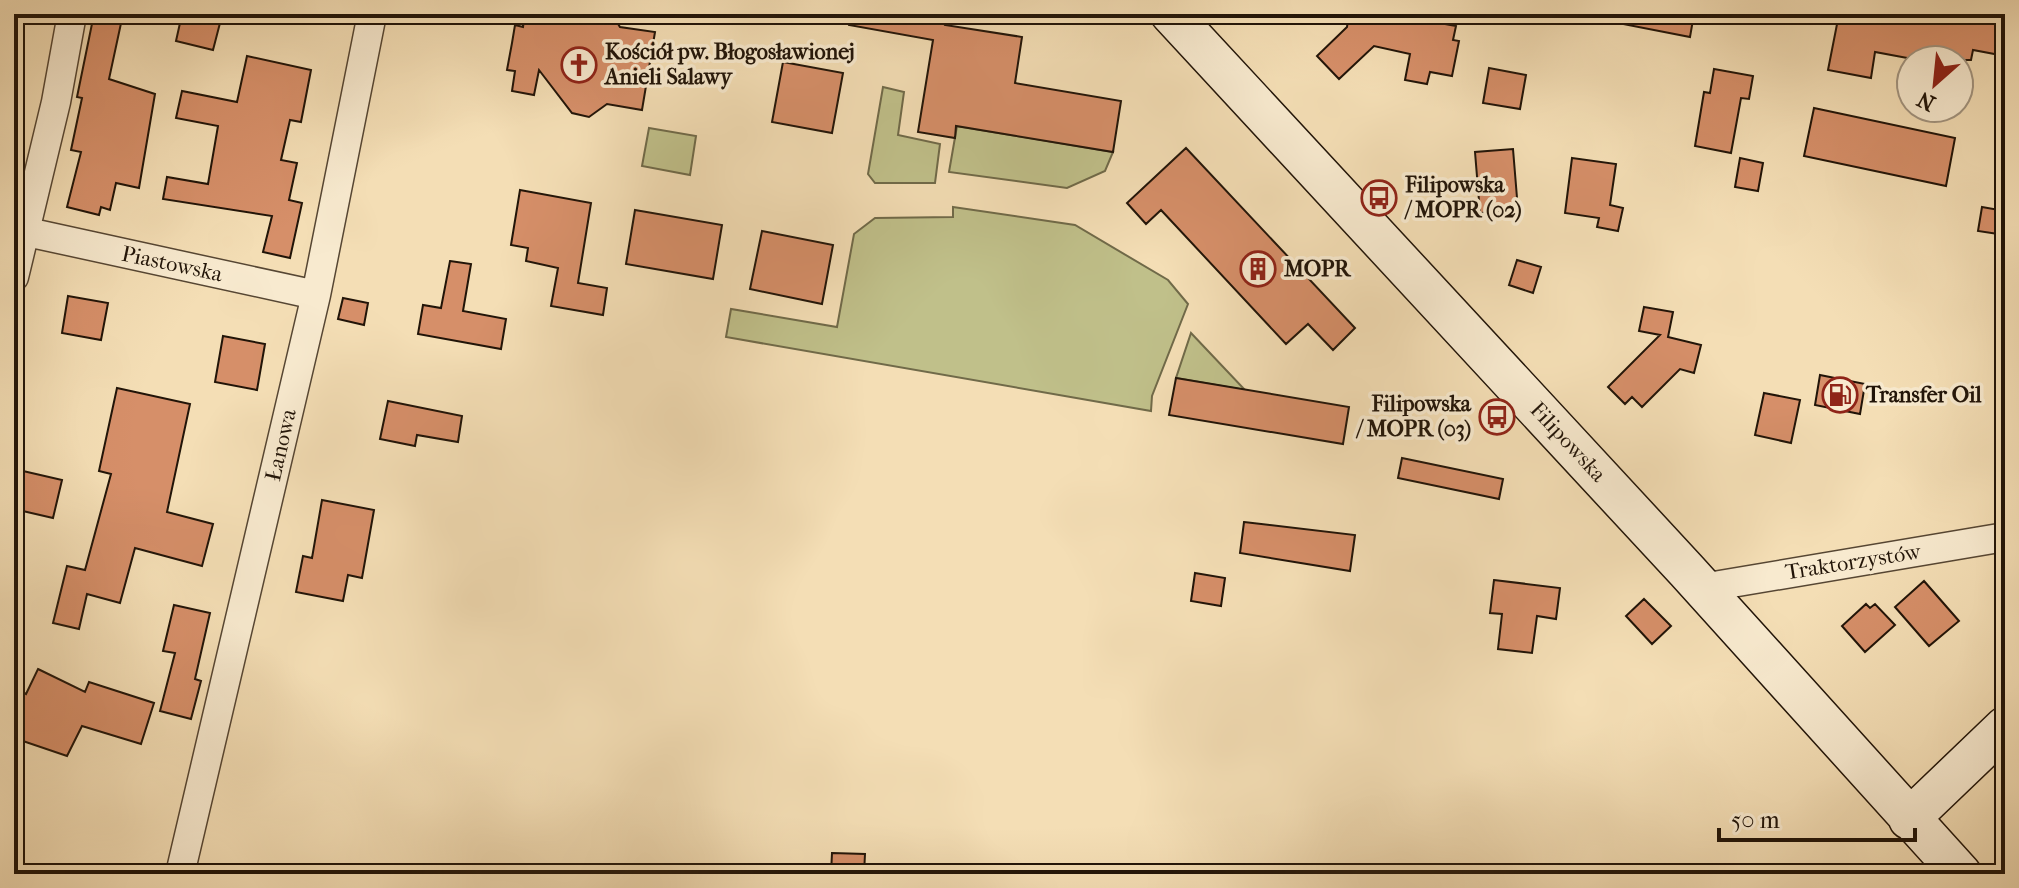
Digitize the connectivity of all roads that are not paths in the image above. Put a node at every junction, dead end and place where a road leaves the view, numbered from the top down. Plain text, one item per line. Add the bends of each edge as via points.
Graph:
1 (72, 14) edge
2 (372, 14) edge
3 (1171, 14) edge
4 (27, 232) junction
5 (14, 277) edge
6 (316, 295) junction
7 (2005, 537) edge
8 (1702, 588) junction
9 (2005, 727) edge
10 (1909, 819) junction
11 (180, 874) edge
12 (1961, 874) edge

1 - 4 street
2 - 6 street, Łanowa
3 - 8 street, Filipowska
4 - 5 street
4 - 6 street, Piastowska
6 - 11 street, Łanowa
7 - 8 street, Traktorzystów
8 - 10 street, Filipowska
9 - 10 street
10 - 12 street, Filipowska

